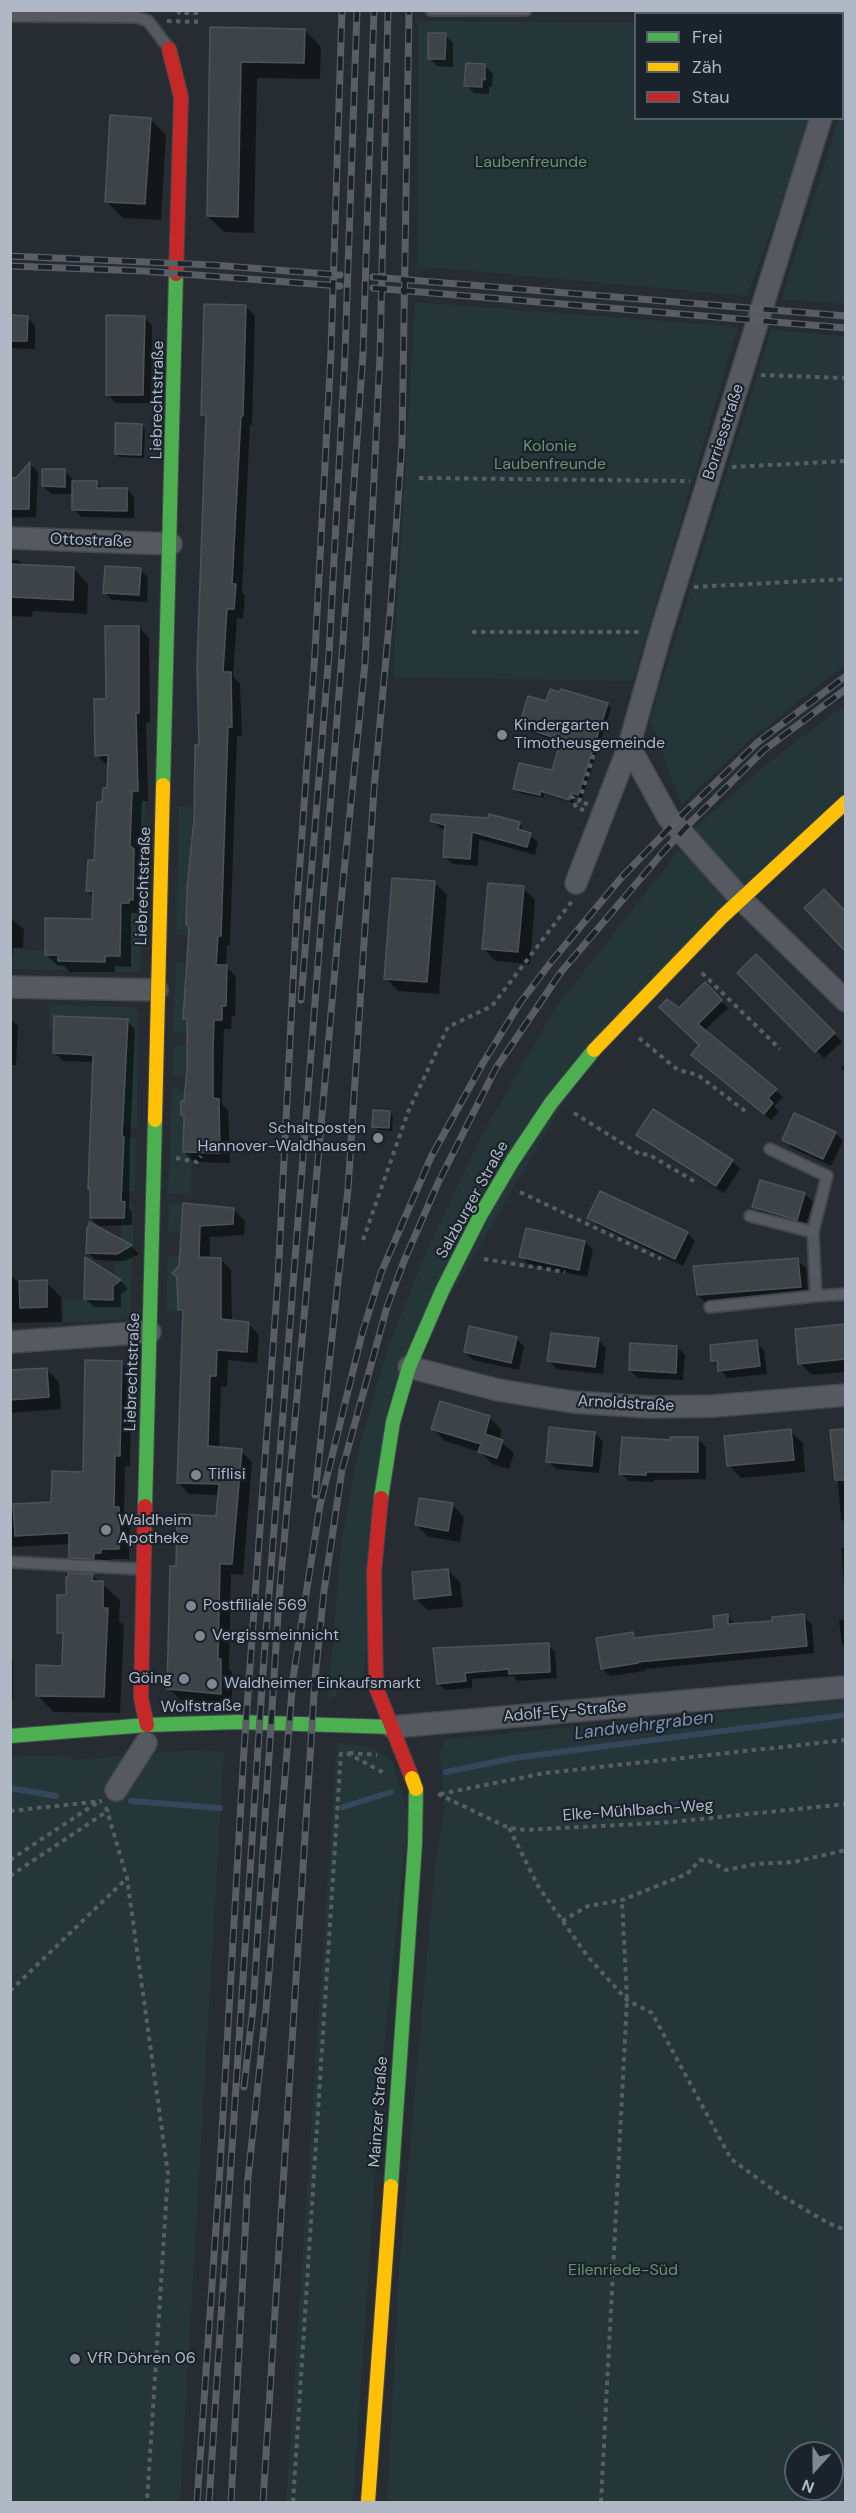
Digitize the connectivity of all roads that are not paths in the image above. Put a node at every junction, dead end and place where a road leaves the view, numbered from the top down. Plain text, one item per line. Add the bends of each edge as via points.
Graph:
1 (431, 10) edge
2 (526, 10) edge
3 (10, 16) edge
4 (169, 49) joint
5 (820, 120) edge
6 (10, 538) edge
7 (171, 544) junction
8 (629, 746) junction
9 (846, 802) edge
10 (576, 884) road end
11 (741, 899) junction
12 (10, 987) edge
13 (157, 990) junction
14 (846, 1002) edge
15 (770, 1149) dead end
16 (750, 1216) dead end
17 (813, 1232) junction
18 (846, 1294) edge
19 (816, 1296) junction
20 (710, 1307) dead end
21 (150, 1332) junction
22 (10, 1342) edge
23 (409, 1367) junction
24 (846, 1395) edge
25 (10, 1562) edge
26 (143, 1569) junction
27 (846, 1687) edge
28 (392, 1727) junction
29 (147, 1734) junction
30 (10, 1736) edge
31 (109, 1795) road end
32 (368, 2502) edge

1 - 2 lane
3 - 4 lane via 136,17 148,21
4 - 7 street, Liebrechtstraße via 181,97
5 - 8 street, Borriesstraße
6 - 7 street, Ottostraße
7 - 13 street, Liebrechtstraße
8 - 10 street, Borriesstraße
8 - 11 street via 668,817
9 - 11 street, Salzburger Straße
11 - 14 street
11 - 23 street, Salzburger Straße via 594,1050 552,1103 480,1215
12 - 13 street
13 - 21 street, Liebrechtstraße
15 - 17 lane via 827,1176
16 - 17 lane
17 - 19 lane
18 - 19 lane
19 - 20 lane
21 - 22 street
21 - 26 street, Liebrechtstraße
23 - 24 street, Arnoldstraße via 498,1390 573,1402 649,1407
23 - 28 street, Salzburger Straße via 385,1468 375,1572 376,1687
25 - 26 lane
26 - 29 street, Liebrechtstraße via 141,1698
27 - 28 street, Adolf-Ey-Straße
28 - 29 street, Wolfstraße via 238,1722
28 - 32 street, Mainzer Straße via 414,1784 415,1844
29 - 30 street, Wolfstraße
29 - 31 street

